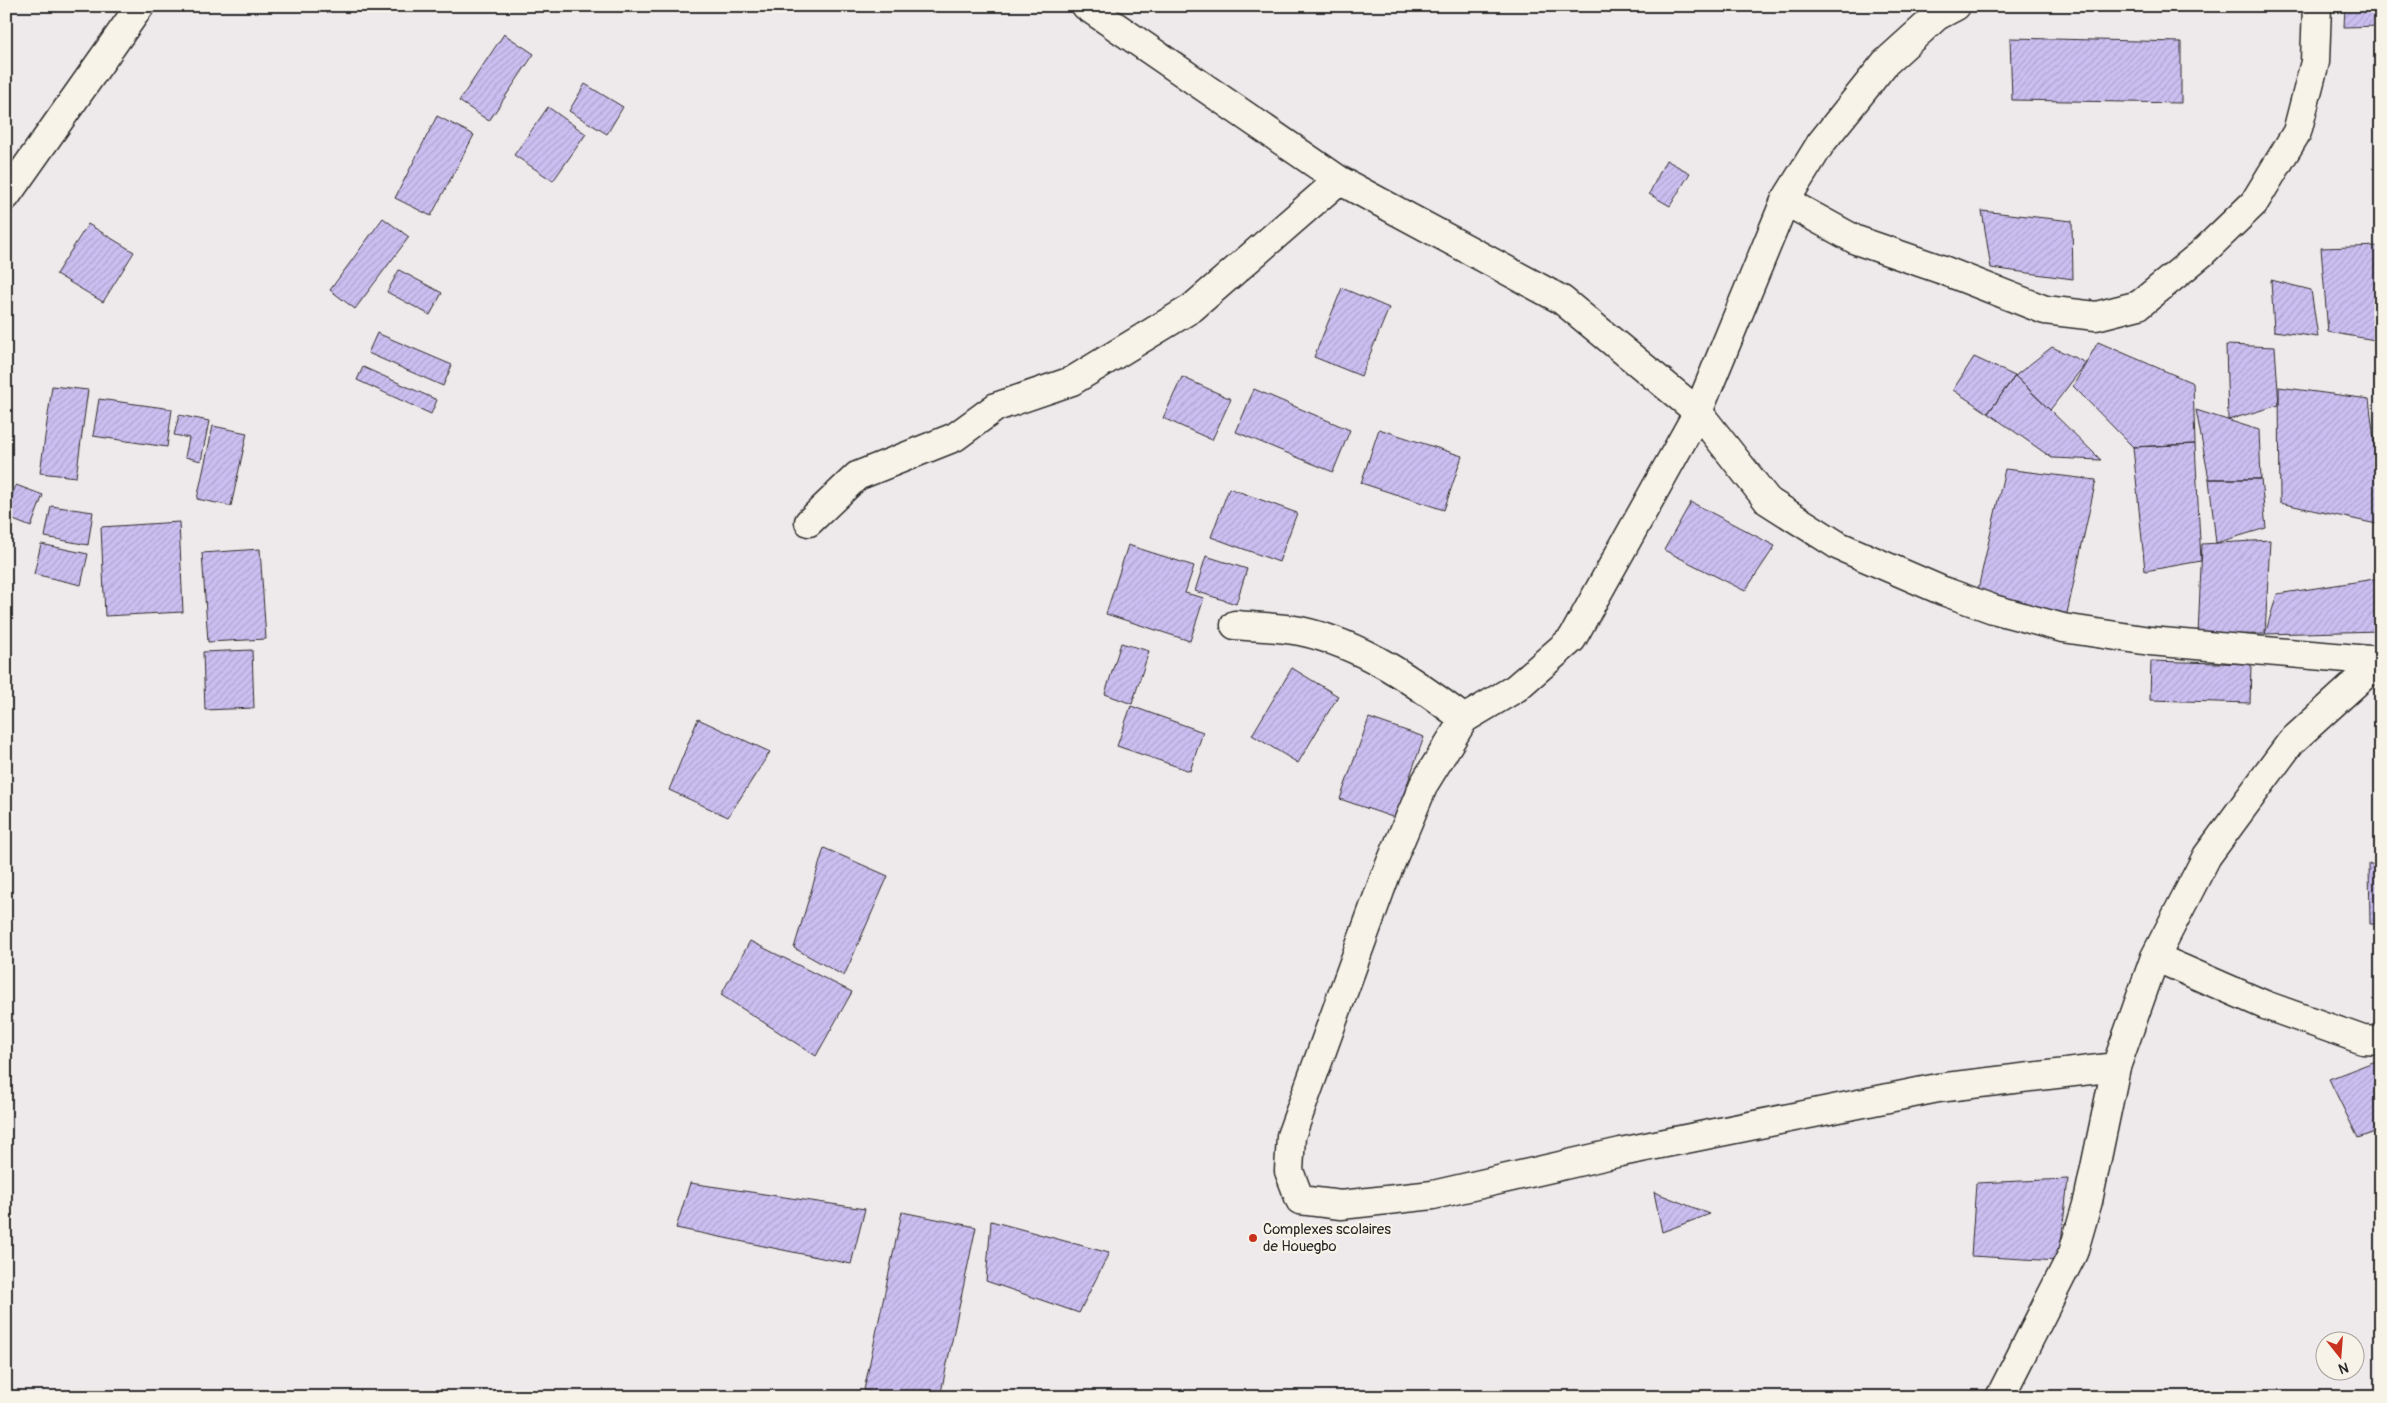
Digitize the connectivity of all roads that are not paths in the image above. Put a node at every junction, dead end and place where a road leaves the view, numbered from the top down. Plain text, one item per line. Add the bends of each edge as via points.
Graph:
1 (140, 6) edge
2 (1086, 6) edge
3 (1956, 6) edge
4 (2317, 6) edge
5 (1339, 180) junction
6 (6, 196) edge
7 (1785, 201) junction
8 (1698, 412) junction
9 (809, 522) dead end
10 (1235, 625) dead end
11 (2381, 661) edge
12 (1464, 720) junction
13 (2155, 956) junction
14 (2381, 1041) edge
15 (2116, 1067) junction
16 (2000, 1397) edge

1 - 6 street
2 - 5 street
3 - 7 street via 1937,16 1885,63 1821,143
4 - 7 street via 2315,62 2297,132 2254,203 2201,254 2139,305 2096,316 2044,310 1856,240
5 - 8 street via 1562,300
5 - 9 street via 1192,308 1072,381 996,407 955,437 857,476
7 - 8 street
8 - 11 street via 1768,501 1839,546 1942,591 1992,609 2063,628 2150,641
8 - 12 street via 1572,639 1516,688
10 - 12 street via 1300,631 1352,647 1419,685
11 - 13 street via 2291,742 2207,856
12 - 15 street via 1424,784 1386,874 1292,1136 1289,1171 1300,1200 1341,1205 1433,1195 1620,1152 1938,1088
13 - 14 street via 2265,1006 2363,1040
13 - 15 street
15 - 16 street via 2074,1253

